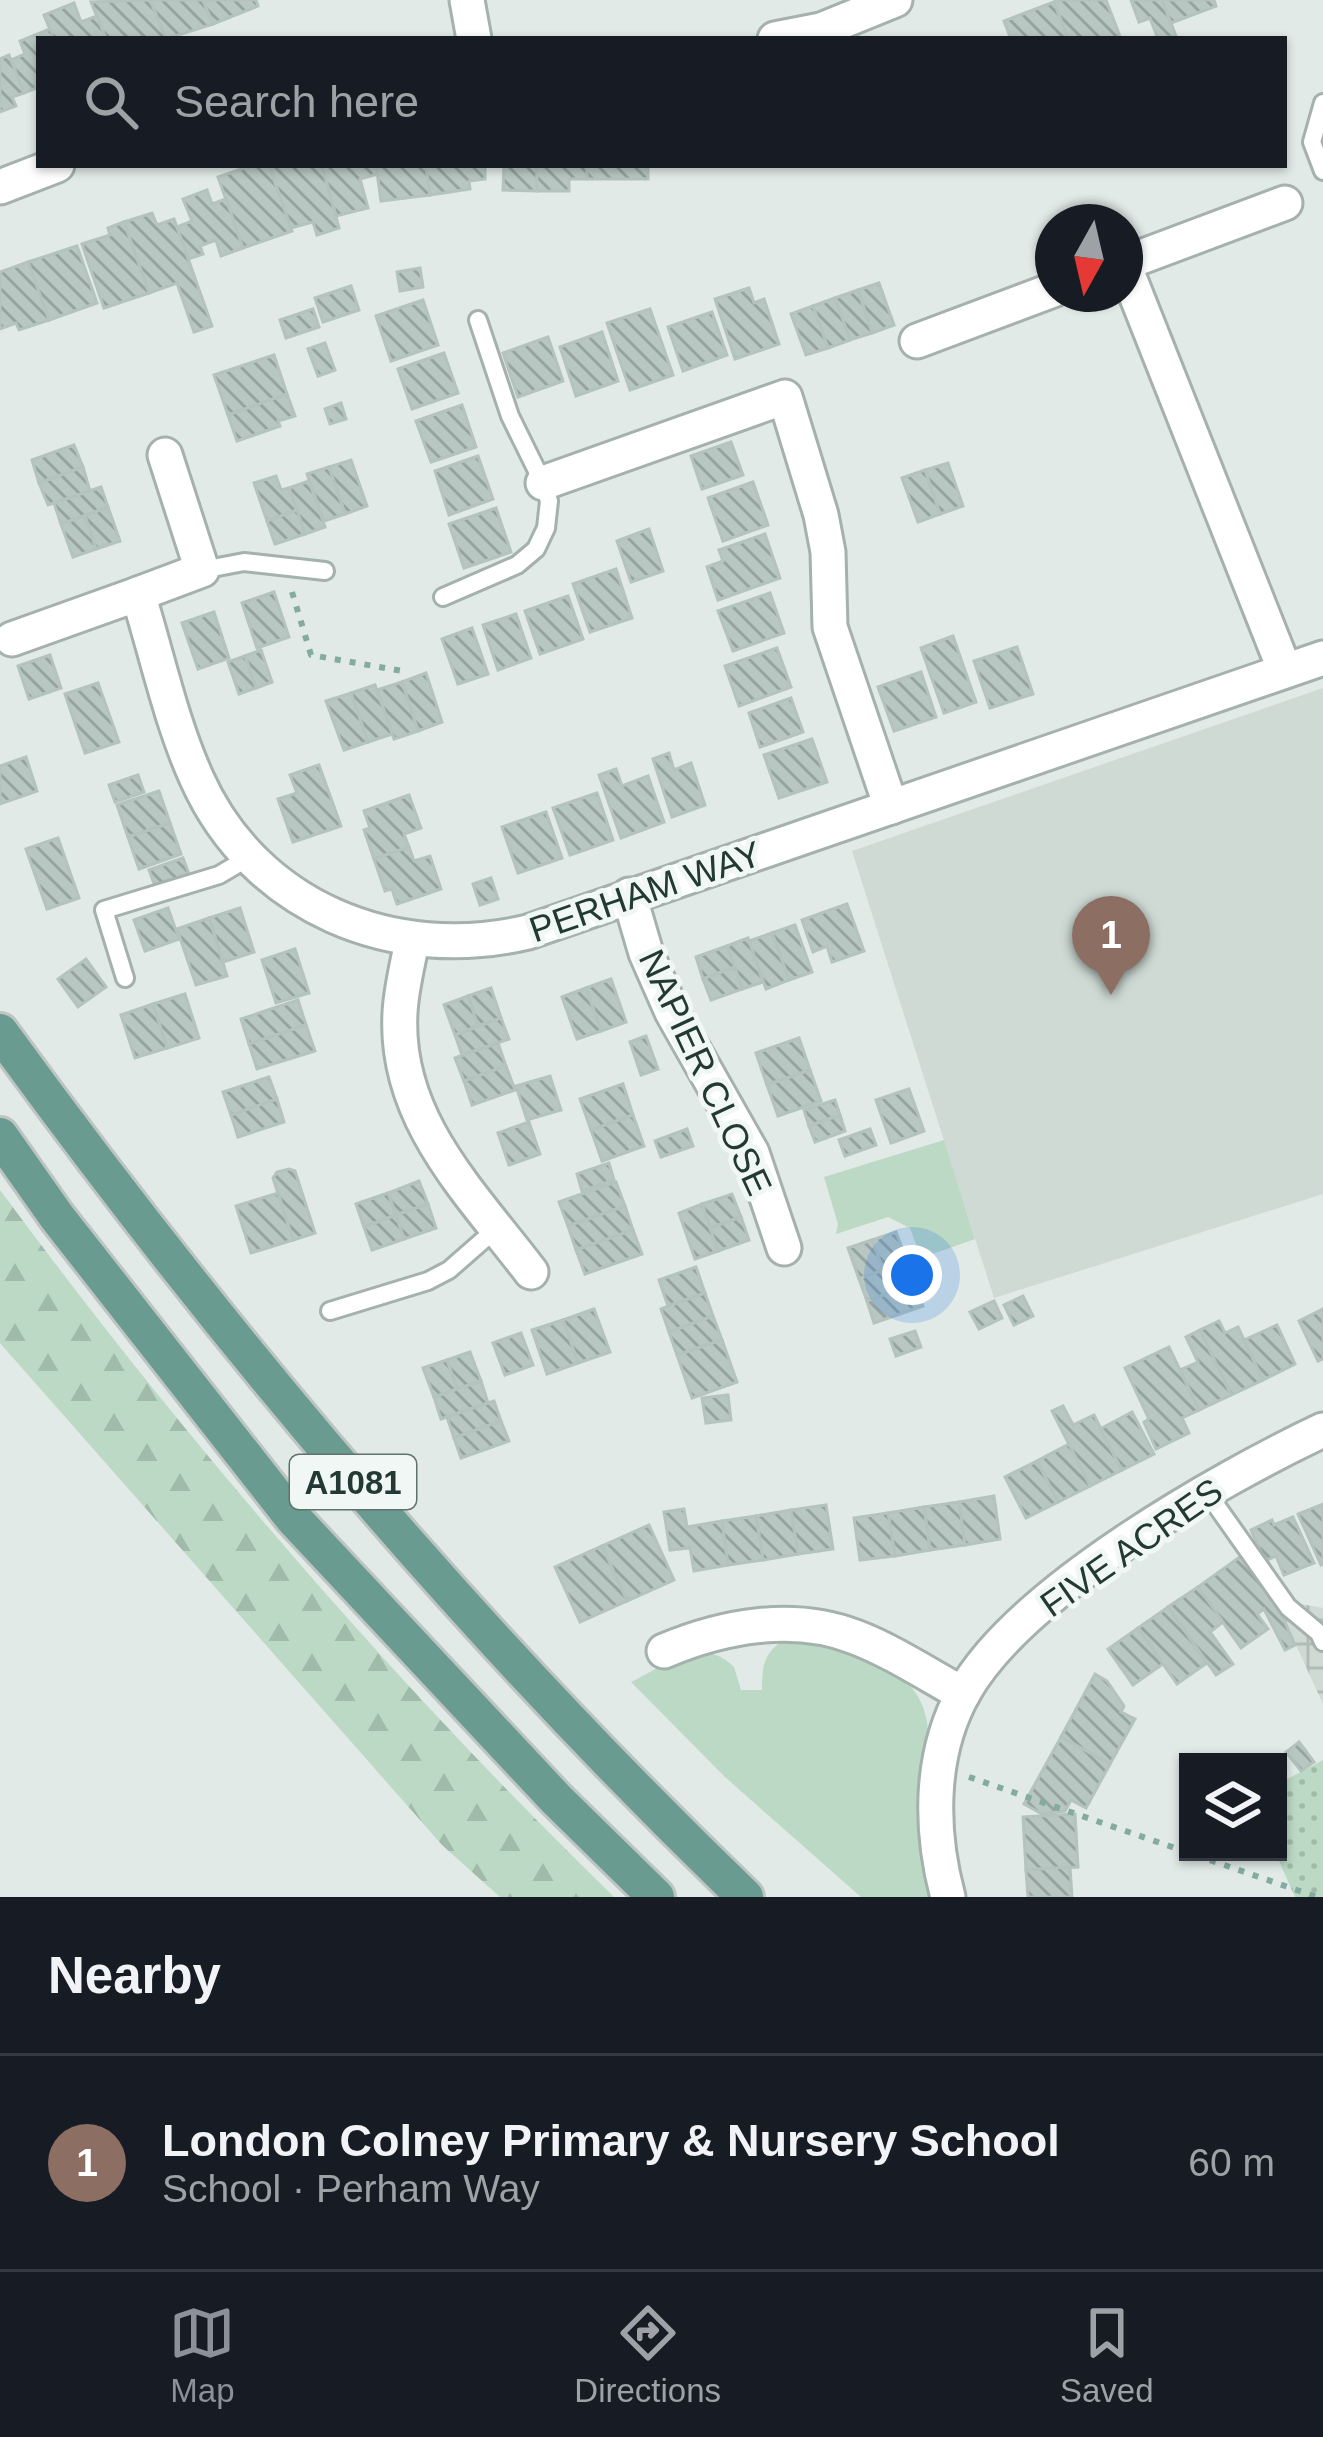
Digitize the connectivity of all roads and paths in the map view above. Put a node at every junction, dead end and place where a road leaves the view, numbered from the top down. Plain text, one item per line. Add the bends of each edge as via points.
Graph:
1 (467, 0) edge
2 (895, 0) edge
3 (473, 36) edge
4 (790, 36) edge
5 (1323, 103) edge
6 (49, 168) edge
7 (1323, 171) edge
8 (0, 187) edge
9 (1285, 202) dead end
10 (1143, 258) edge
11 (1035, 297) edge
12 (1143, 310) edge
13 (478, 320) dead end
14 (917, 341) dead end
15 (165, 455) dead end
16 (543, 483) junction
17 (284, 566) junction
18 (202, 570) junction
19 (325, 571) dead end
20 (138, 594) junction
21 (443, 597) dead end
22 (6, 641) edge
23 (1323, 658) edge
24 (408, 671) dead end
25 (1286, 671) junction
26 (891, 807) junction
27 (248, 858) junction
28 (629, 895) junction
29 (412, 940) junction
30 (125, 978) dead end
31 (0, 1032) edge
32 (0, 1136) edge
33 (498, 1227) junction
34 (784, 1248) dead end
35 (531, 1272) dead end
36 (330, 1311) dead end
37 (1323, 1430) edge
38 (1206, 1491) junction
39 (1323, 1642) edge
40 (664, 1652) dead end
41 (962, 1694) junction
42 (939, 1767) junction
43 (656, 1897) edge
44 (745, 1897) edge
45 (948, 1897) edge
46 (1317, 1897) edge

1 - 3 street
2 - 4 street
5 - 7 lane via 1312,142
6 - 8 street
9 - 10 street
11 - 14 street
12 - 25 street
13 - 16 lane via 509,416
15 - 18 street
16 - 21 lane via 549,501 536,549
16 - 26 street via 785,397 821,515 830,627
17 - 18 lane
17 - 19 lane
17 - 24 path via 311,656
18 - 20 street
20 - 22 street
20 - 27 street, PERHAM WAY via 196,776
23 - 25 street, PERHAM WAY
25 - 26 street, PERHAM WAY
26 - 28 street, PERHAM WAY
27 - 29 street, PERHAM WAY via 311,908
27 - 30 lane via 219,875 104,910
28 - 29 street, PERHAM WAY via 496,940
28 - 34 street, NAPIER CLOSE via 672,1012 752,1153
29 - 33 street via 400,1011 407,1090 422,1126
31 - 44 main road, A1081 via 106,1177 361,1491 614,1772
32 - 43 main road, A1081 via 293,1518
33 - 35 street
33 - 36 lane via 428,1281
37 - 38 street, FIVE ACRES
38 - 39 lane via 1288,1607
38 - 41 street, FIVE ACRES via 1043,1605 990,1654
40 - 41 street via 745,1626 818,1628 855,1637
41 - 42 street, FIVE ACRES
42 - 45 street, FIVE ACRES via 934,1823
42 - 46 path

